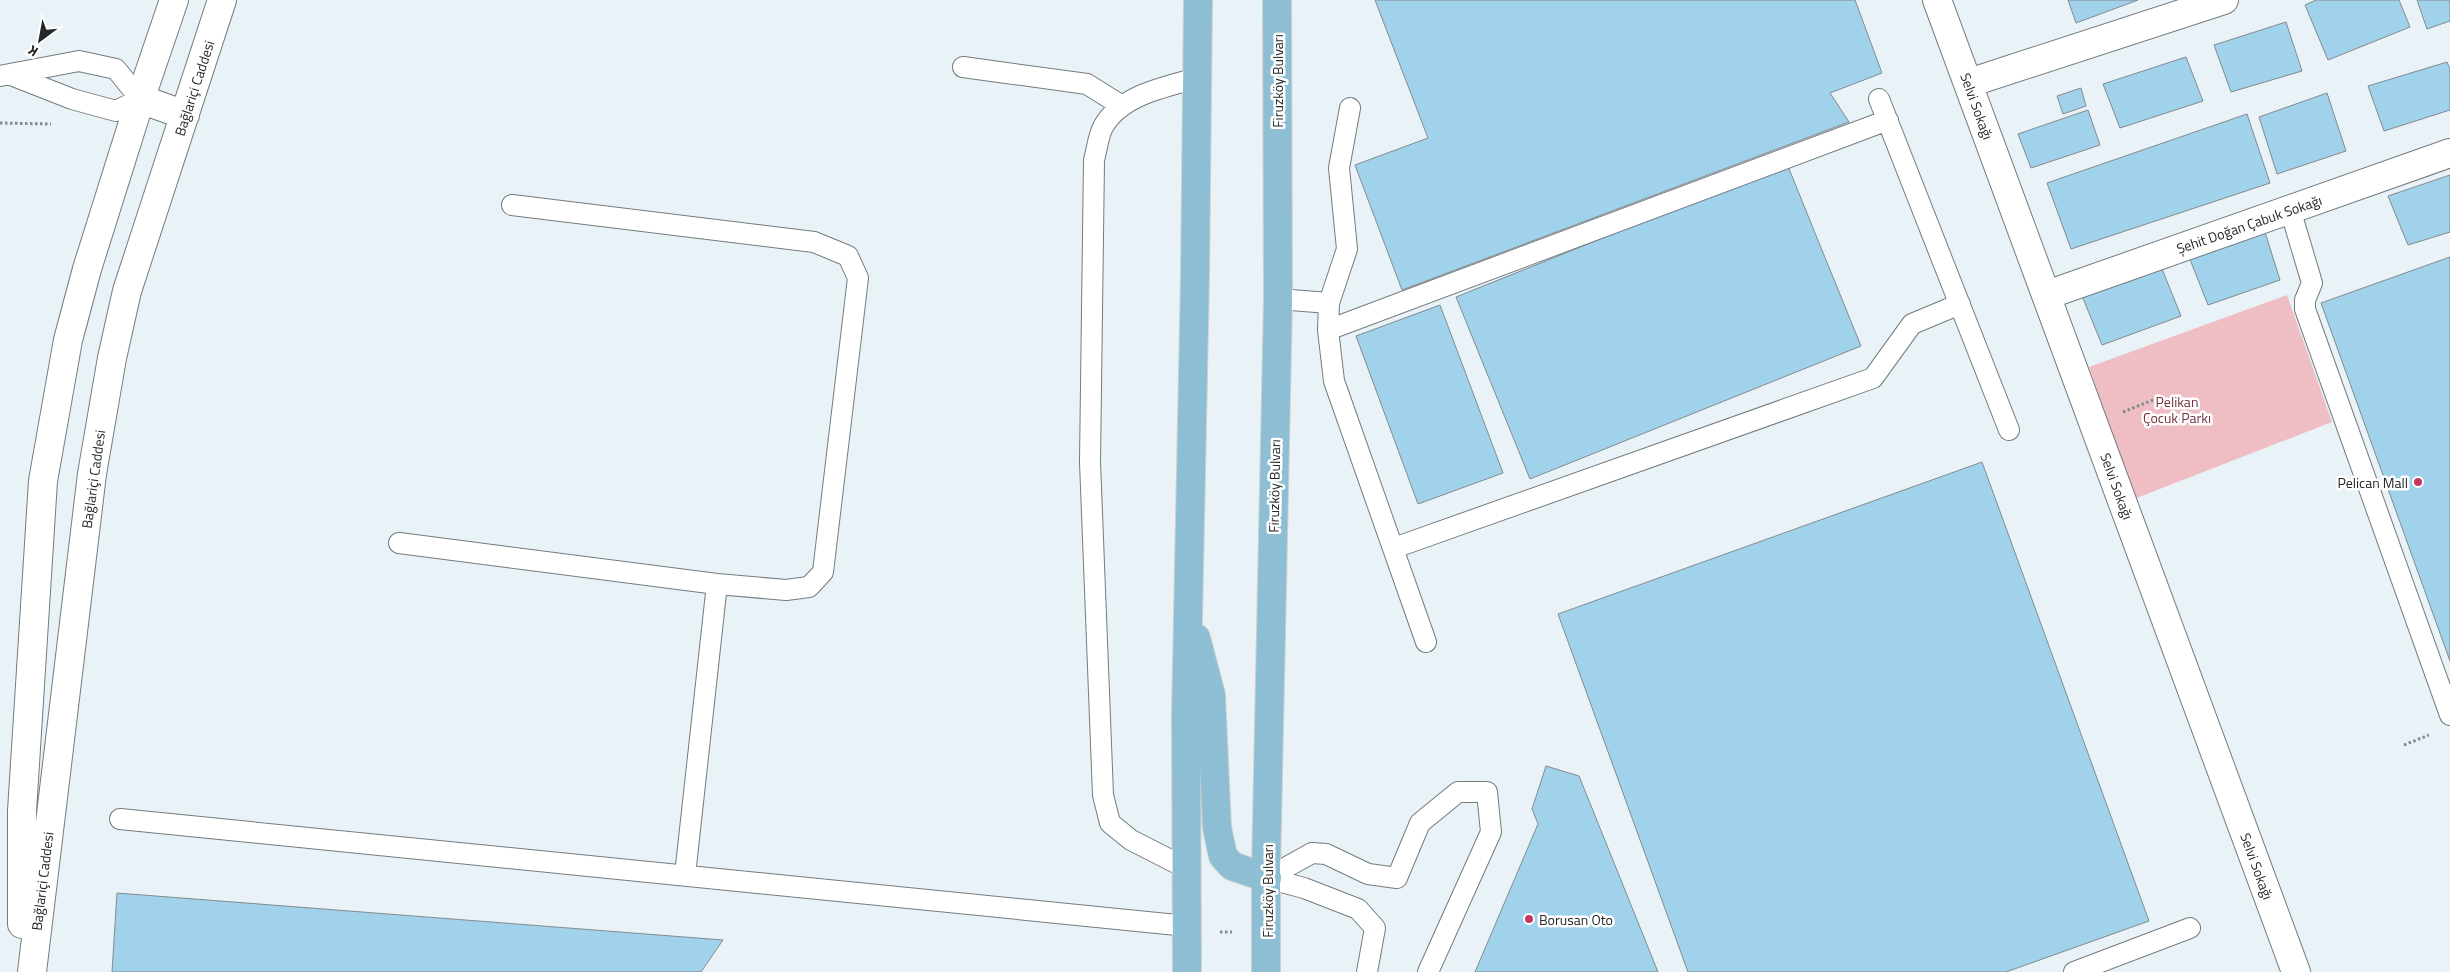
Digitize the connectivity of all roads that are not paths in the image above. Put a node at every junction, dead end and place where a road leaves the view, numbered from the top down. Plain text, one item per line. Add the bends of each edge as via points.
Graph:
1 (174, 0) edge
2 (222, 0) edge
3 (1198, 0) edge
4 (1277, 0) edge
5 (1937, 0) edge
6 (2224, 0) edge
7 (963, 67) dead end
8 (6, 76) edge
9 (1197, 78) junction
10 (1969, 83) junction
11 (1879, 98) dead end
12 (140, 100) junction
13 (1122, 106) junction
14 (1350, 108) dead end
15 (185, 115) junction
16 (1888, 120) junction
17 (2450, 153) edge
18 (512, 206) dead end
19 (2290, 209) junction
20 (2047, 295) junction
21 (1278, 299) junction
22 (1329, 303) junction
23 (1960, 304) junction
24 (1328, 330) junction
25 (2009, 430) dead end
26 (399, 543) dead end
27 (1394, 548) junction
28 (717, 584) junction
29 (1188, 616) junction
30 (1426, 642) dead end
31 (2450, 715) edge
32 (120, 819) dead end
33 (1186, 868) junction
34 (685, 875) junction
35 (1267, 878) junction
36 (1187, 926) junction
37 (2190, 928) dead end
38 (22, 972) edge
39 (32, 972) edge
40 (1187, 972) edge
41 (1266, 972) edge
42 (1368, 972) edge
43 (1428, 972) edge
44 (2074, 972) edge
45 (2296, 972) edge

1 - 12 main road, Bağlariçi Caddesi
2 - 15 main road, Bağlariçi Caddesi
3 - 9 main road
4 - 21 main road, Firuzköy Bulvarı
5 - 10 main road, Selvi Sokağı
6 - 10 main road
7 - 13 lane via 1087,84
8 - 12 lane via 116,111
8 - 12 lane via 79,61 116,69
9 - 13 lane via 1150,92
9 - 29 main road
10 - 20 main road, Selvi Sokağı
11 - 16 lane
12 - 15 main road
12 - 38 main road, Bağlariçi Caddesi via 68,340 43,481 22,811
13 - 33 lane via 1103,127 1094,160 1090,462 1103,795 1110,823 1131,840
14 - 22 lane via 1339,168 1347,249
15 - 39 main road, Bağlariçi Caddesi via 127,291 112,358 92,474
16 - 23 lane
16 - 24 lane
17 - 19 main road, Şehit Doğan Çabuk Sokağı
18 - 28 lane via 814,242 848,256 858,278 823,572 809,587 786,590
19 - 20 main road, Şehit Doğan Çabuk Sokağı
19 - 31 lane via 2312,283 2304,309
20 - 45 main road, Selvi Sokağı
21 - 22 lane
21 - 35 main road, Firuzköy Bulvarı
22 - 24 lane
23 - 25 lane
23 - 27 lane via 1912,324 1873,378
24 - 27 lane via 1334,381
26 - 28 lane
27 - 30 lane
28 - 34 lane
29 - 33 main road
29 - 35 main road via 1200,648 1211,695 1217,828 1223,856 1232,866
32 - 34 lane
33 - 36 main road
34 - 36 lane
35 - 41 main road, Firuzköy Bulvarı
35 - 42 lane via 1304,888 1358,910 1375,928
35 - 43 lane via 1312,853 1326,854 1368,874 1397,878 1420,823 1458,792 1487,792 1491,832
36 - 40 main road
37 - 44 lane

